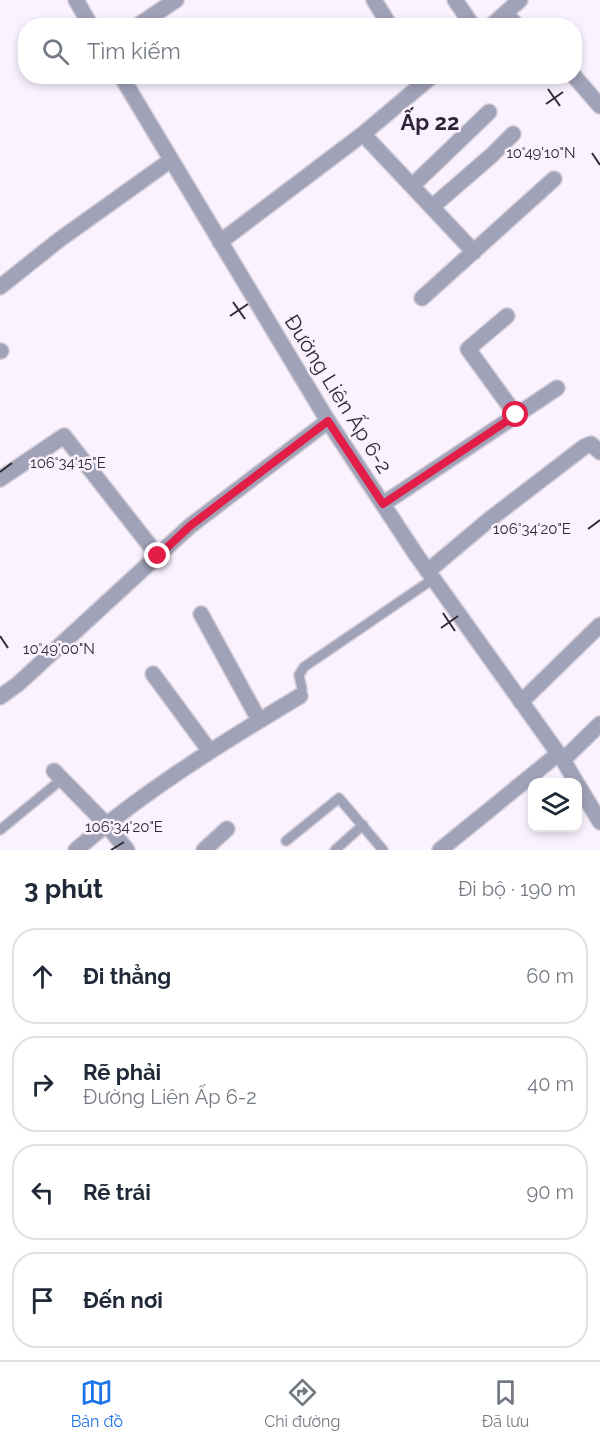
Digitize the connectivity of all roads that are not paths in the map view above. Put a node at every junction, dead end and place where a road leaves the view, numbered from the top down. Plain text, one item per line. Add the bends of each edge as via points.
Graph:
1 (76, 0) edge
2 (176, 0) edge
3 (374, 0) edge
4 (455, 0) edge
5 (520, 0) edge
6 (505, 14) junction
7 (86, 18) edge
8 (149, 18) edge
9 (385, 18) edge
10 (467, 18) edge
11 (500, 18) edge
12 (509, 18) edge
13 (127, 84) edge
14 (422, 84) edge
15 (581, 84) edge
16 (600, 106) edge
17 (489, 112) dead end
18 (363, 134) junction
19 (513, 134) dead end
20 (171, 160) junction
21 (554, 179) dead end
22 (412, 186) junction
23 (432, 207) junction
24 (220, 242) junction
25 (474, 252) junction
26 (0, 287) edge
27 (423, 297) dead end
28 (507, 316) dead end
29 (556, 388) dead end
30 (516, 415) junction
31 (328, 421) junction
32 (600, 452) edge
33 (0, 479) edge
34 (383, 504) junction
35 (158, 556) junction
36 (431, 575) junction
37 (201, 614) dead end
38 (600, 625) edge
39 (153, 674) dead end
40 (300, 696) joint
41 (0, 698) edge
42 (520, 702) junction
43 (259, 720) junction
44 (600, 724) edge
45 (209, 750) junction
46 (560, 757) junction
47 (58, 775) joint
48 (573, 778) edge
49 (582, 792) edge
50 (600, 822) edge
51 (106, 824) junction
52 (363, 825) junction
53 (227, 829) dead end
54 (0, 830) edge
55 (286, 841) dead end
56 (76, 850) edge
57 (127, 850) edge
58 (204, 850) edge
59 (335, 850) edge
60 (383, 850) edge
61 (440, 850) edge

1 - 7 street
2 - 8 street
3 - 9 street
4 - 10 street
5 - 6 street
6 - 11 street
6 - 12 street
13 - 20 street, Đường Liên Ấp 6-2
14 - 18 street
15 - 16 street
17 - 22 street
18 - 22 street
18 - 24 street
19 - 23 street
20 - 24 street, Đường Liên Ấp 6-2
20 - 26 street
21 - 25 street
22 - 23 street
23 - 25 street
24 - 31 street, Đường Liên Ấp 6-2
25 - 27 street
28 - 30 street via 468,349
29 - 30 street
30 - 34 street
31 - 34 street, Đường Liên Ấp 6-2
31 - 35 street via 190,526
32 - 36 street via 592,444 586,446 490,519
33 - 35 street via 64,436
34 - 36 street, Đường Liên Ấp 6-2
35 - 41 street
36 - 40 lane via 304,667 299,675
36 - 42 street, Đường Liên Ấp 6-2
37 - 43 street
38 - 42 street
39 - 45 street
40 - 43 street
42 - 46 street, Đường Liên Ấp 6-2
43 - 45 street
44 - 46 street
45 - 51 street
46 - 48 street, Đường Liên Ấp 6-2
46 - 61 street
47 - 51 street
47 - 54 lane
49 - 50 street, Đường Liên Ấp 6-2
51 - 56 street
51 - 57 street
52 - 55 lane via 339,798
52 - 59 lane
52 - 60 lane
53 - 58 street

